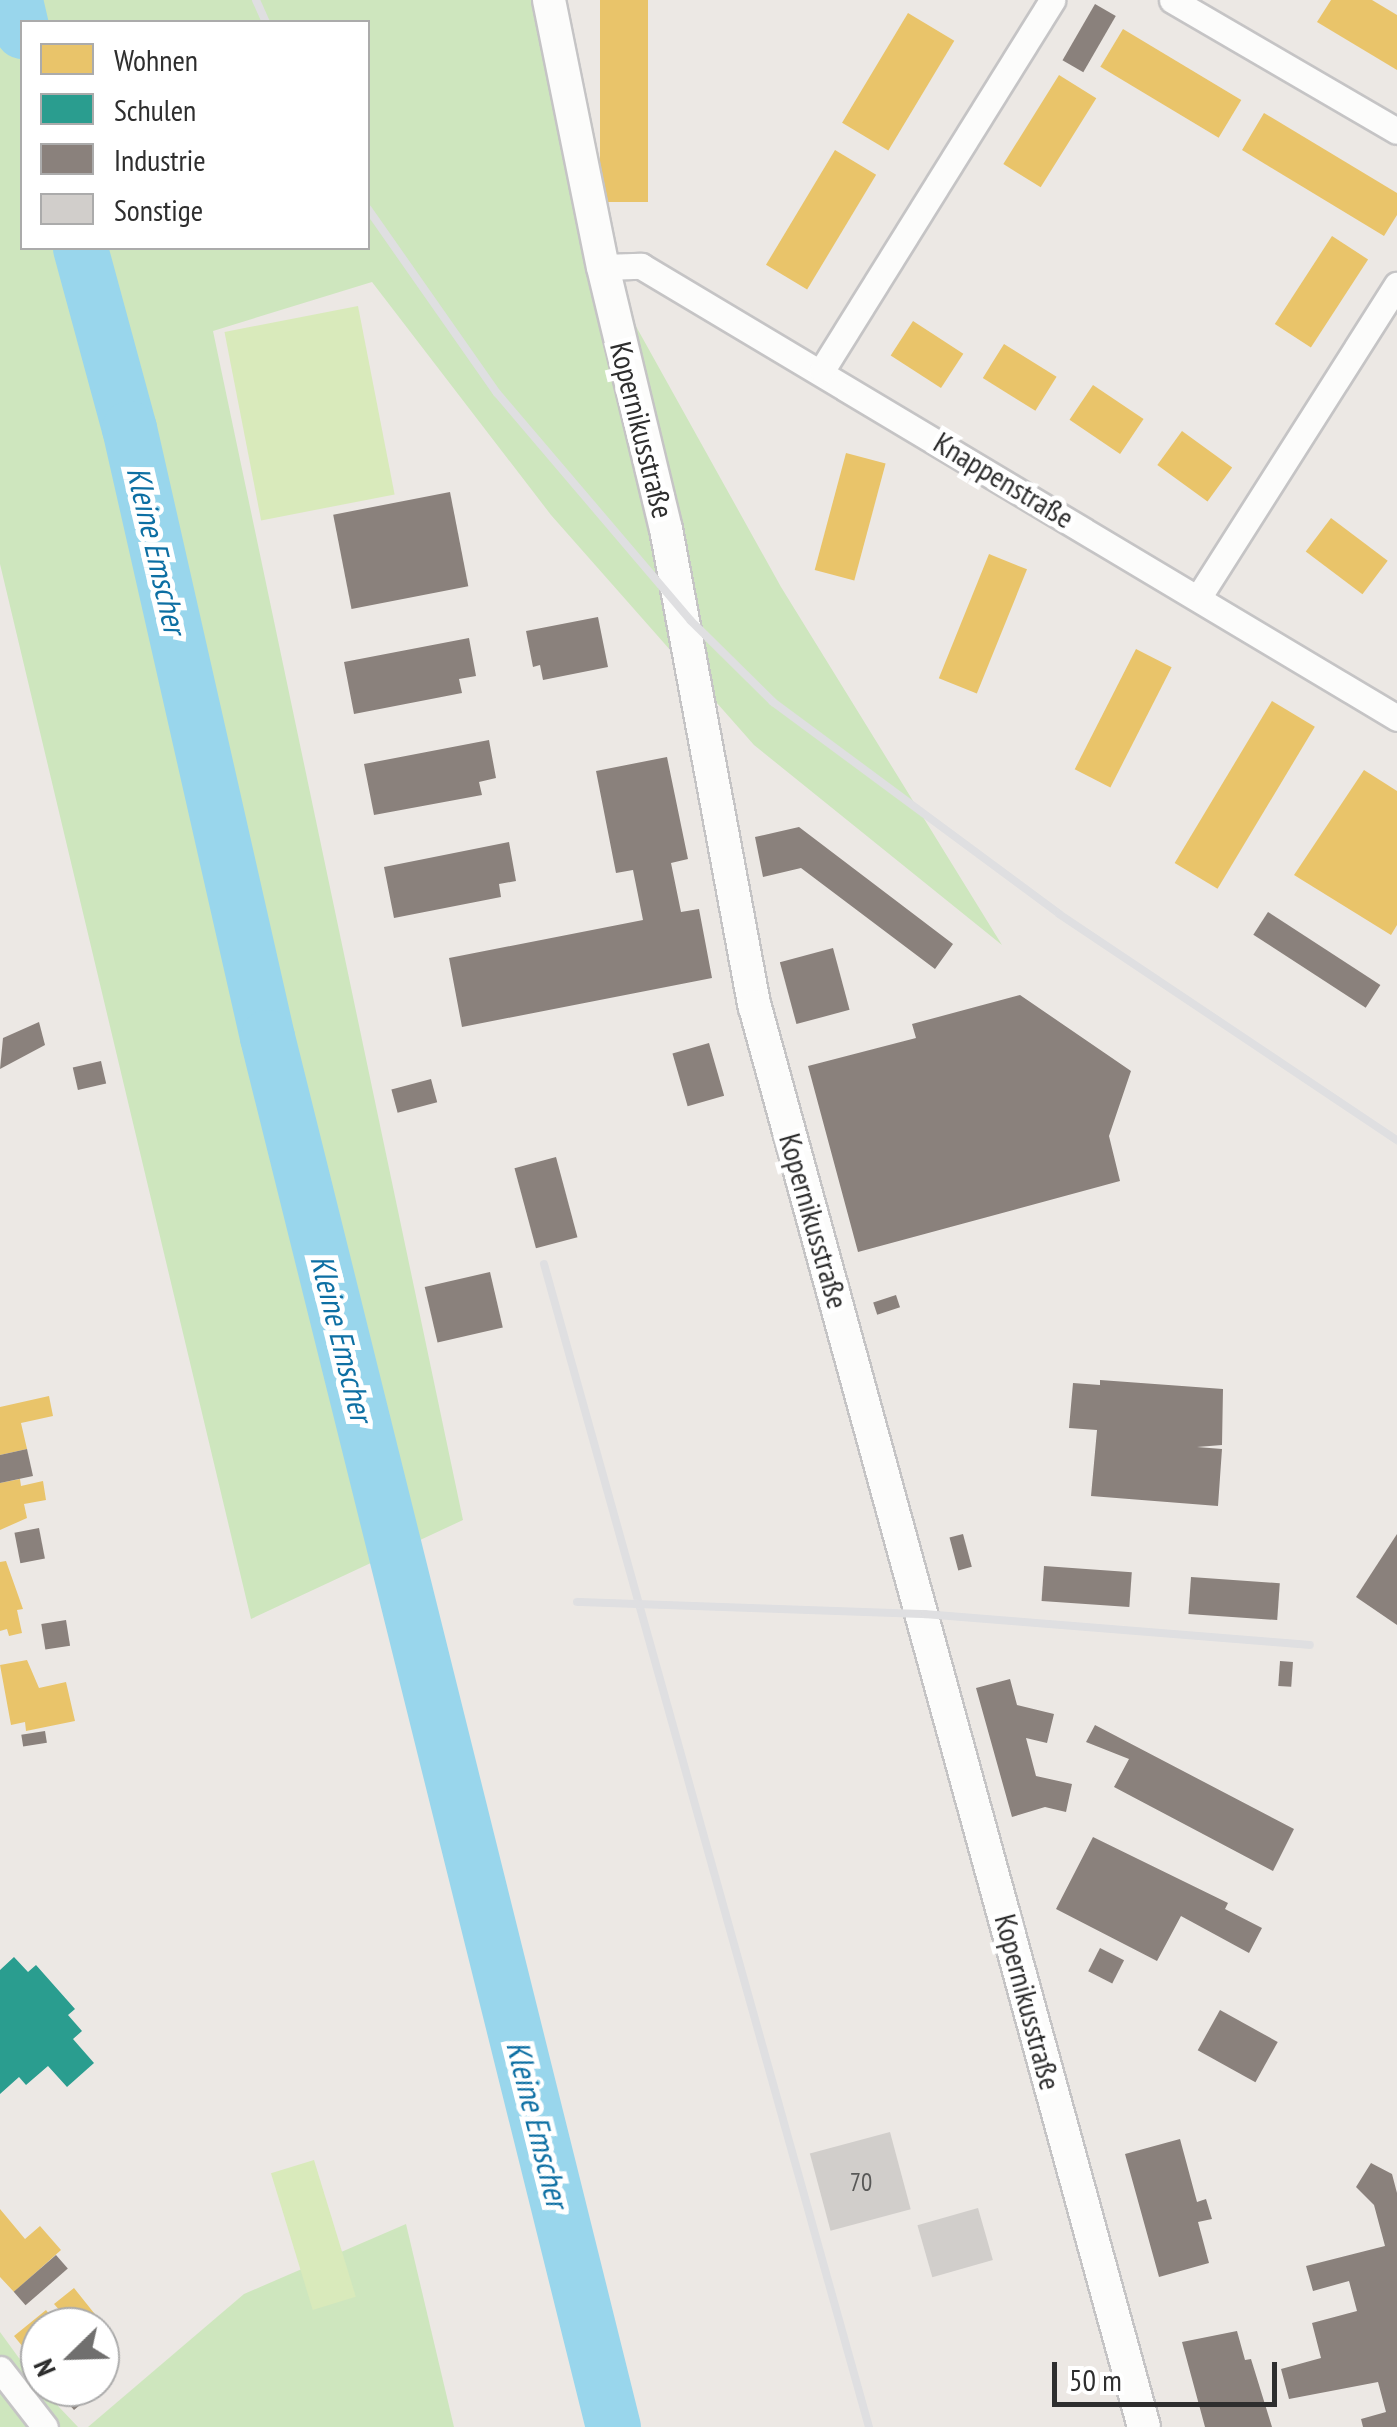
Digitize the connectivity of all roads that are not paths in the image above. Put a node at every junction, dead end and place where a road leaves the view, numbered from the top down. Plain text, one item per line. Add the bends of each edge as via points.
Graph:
1 (549, 0) edge
2 (1052, 0) edge
3 (1172, 0) edge
4 (1397, 131) edge
5 (603, 267) junction
6 (1397, 285) edge
7 (822, 370) junction
8 (1198, 598) junction
9 (1397, 718) edge
10 (0, 2369) edge
11 (45, 2427) edge
12 (1144, 2427) edge

1 - 5 street, Kopernikusstraße
2 - 7 street
3 - 4 street
5 - 7 street, Knappenstraße via 641,266
5 - 12 street, Kopernikusstraße via 666,529 755,1008
6 - 8 street
7 - 8 street, Knappenstraße
8 - 9 street, Knappenstraße
10 - 11 street

